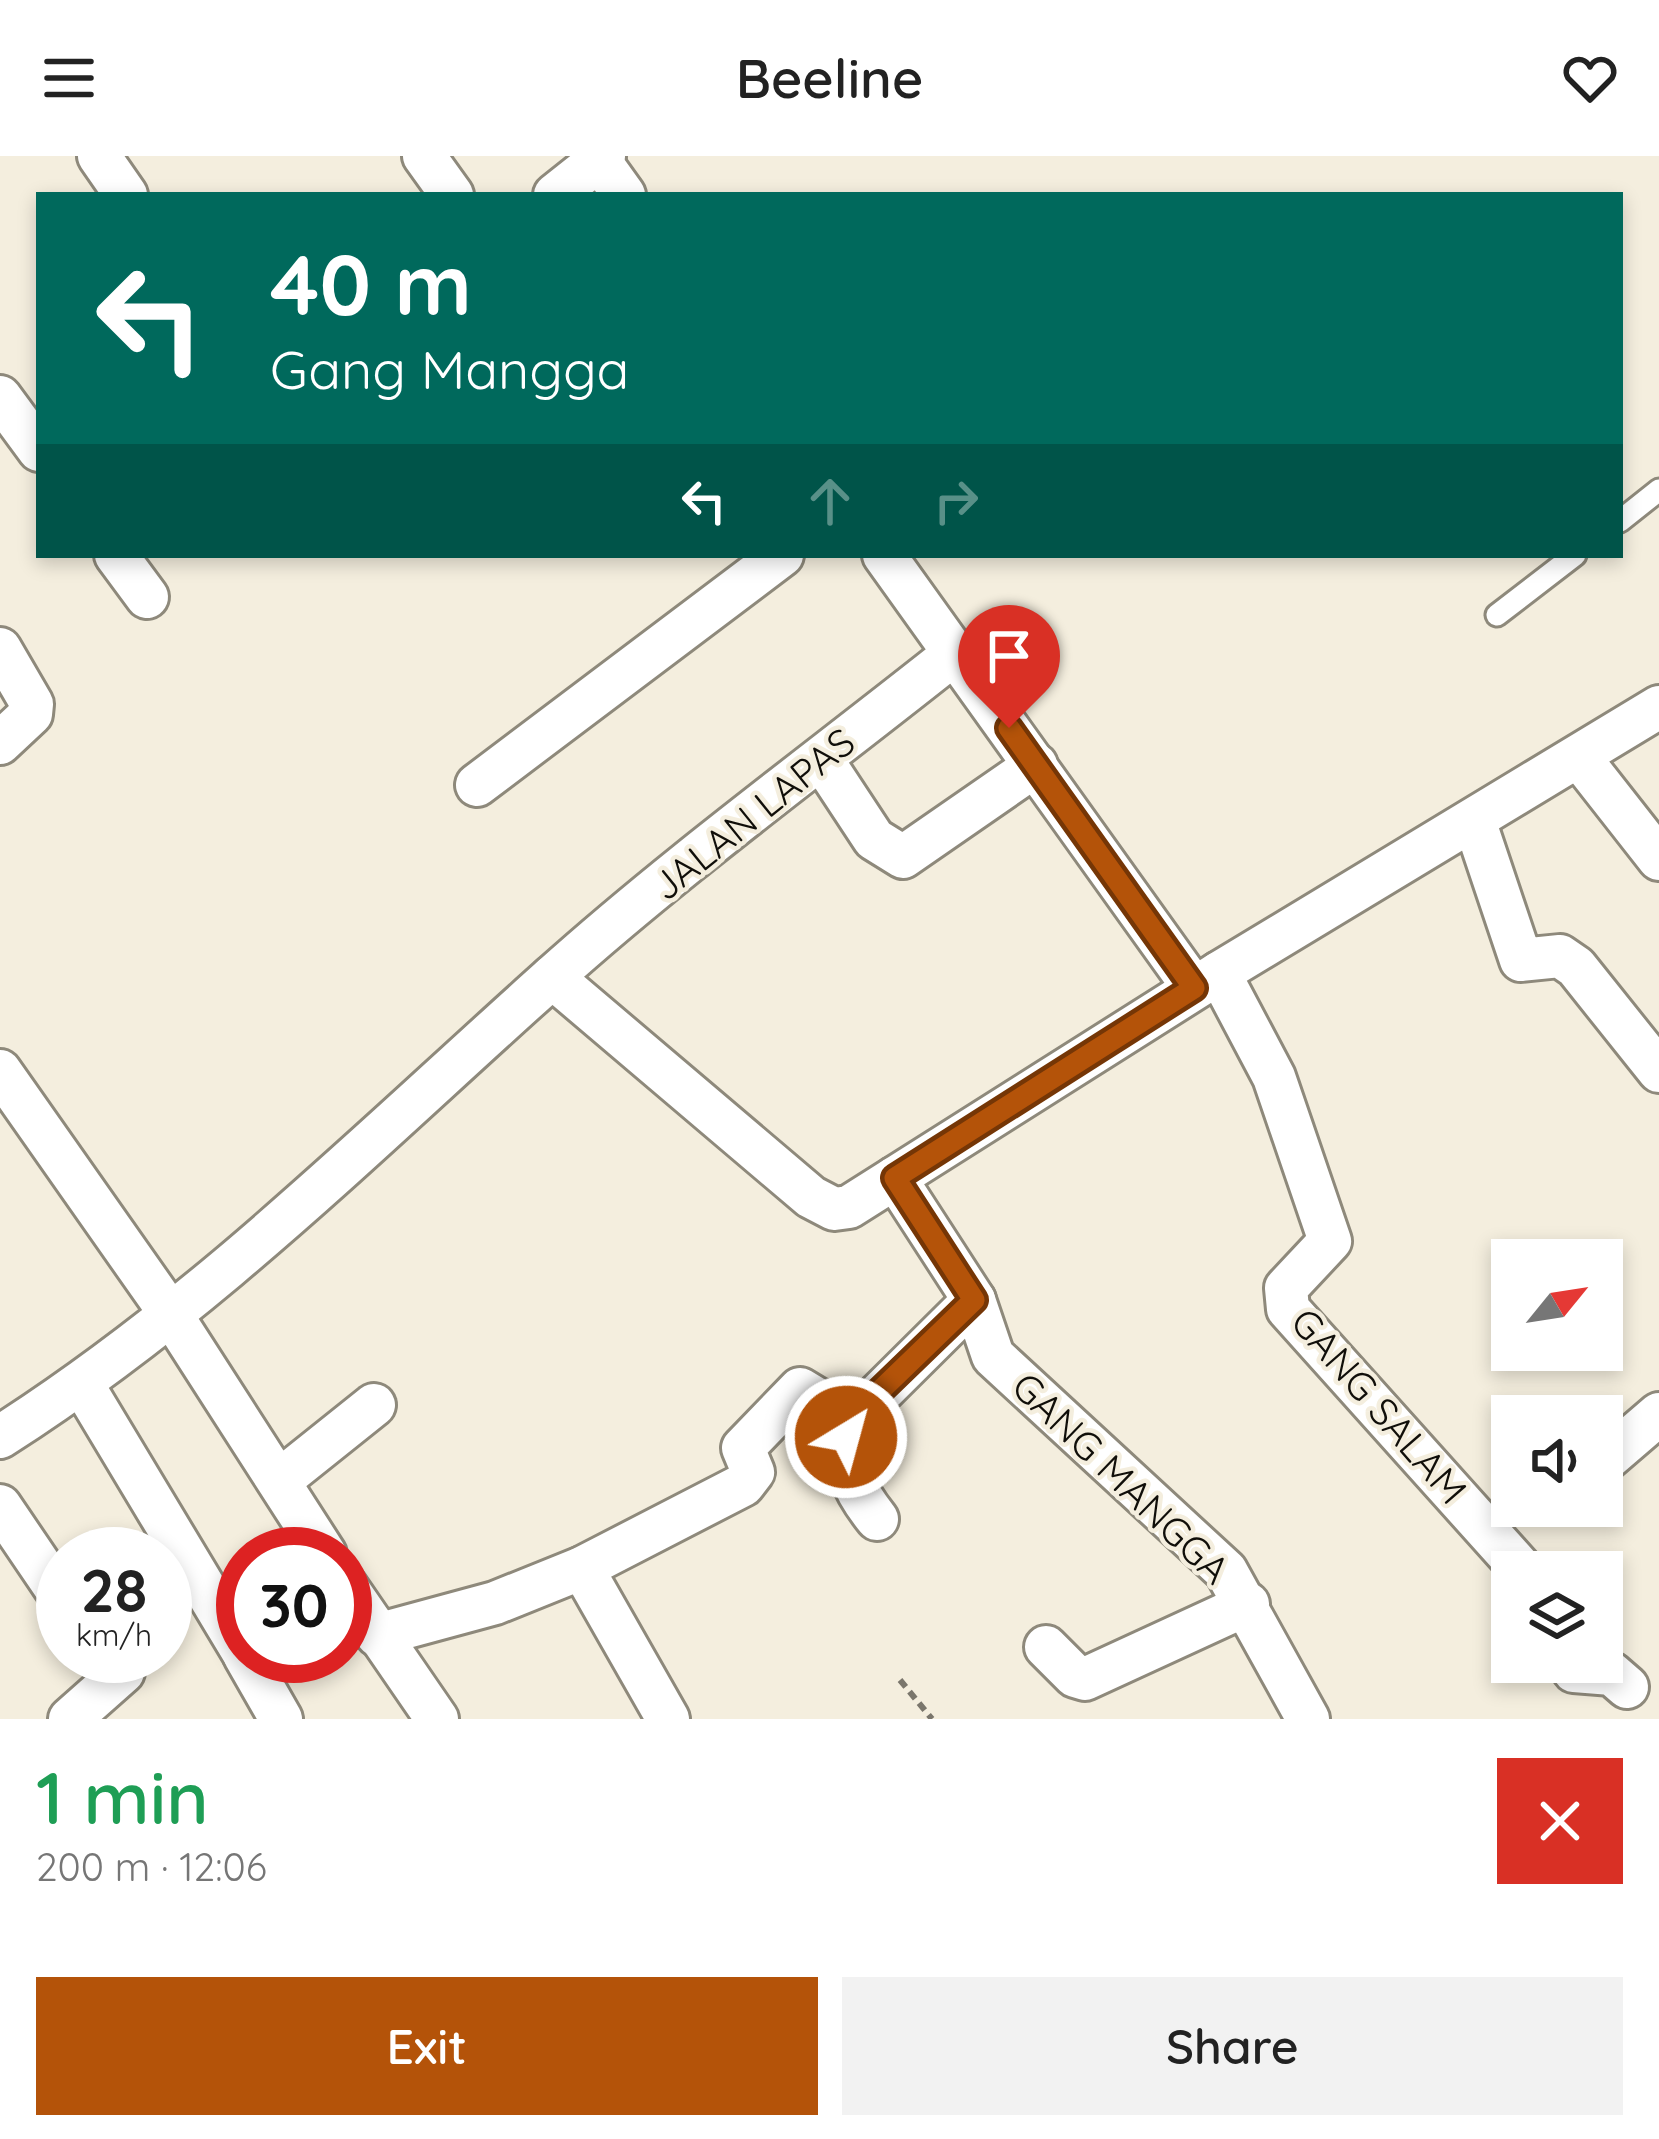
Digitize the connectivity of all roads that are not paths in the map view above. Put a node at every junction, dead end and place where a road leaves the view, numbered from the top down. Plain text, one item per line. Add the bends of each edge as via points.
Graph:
1 (99, 156) edge
2 (424, 156) edge
3 (580, 169) edge
4 (124, 192) edge
5 (450, 192) edge
6 (619, 192) edge
7 (0, 398) edge
8 (36, 446) edge
9 (1659, 490) edge
10 (1623, 519) edge
11 (118, 558) edge
12 (778, 558) edge
13 (886, 558) edge
14 (1571, 558) edge
15 (147, 597) dead end
16 (1497, 615) dead end
17 (0, 649) edge
18 (955, 653) junction
19 (1659, 707) edge
20 (0, 743) edge
21 (1579, 757) junction
22 (822, 760) junction
23 (1036, 765) junction
24 (477, 785) dead end
25 (1474, 820) junction
26 (1659, 859) edge
27 (551, 977) junction
28 (1206, 980) junction
29 (1659, 1071) edge
30 (0, 1072) edge
31 (895, 1178) junction
32 (974, 1300) junction
33 (172, 1316) junction
34 (82, 1384) junction
35 (374, 1406) dead end
36 (1659, 1414) edge
37 (851, 1420) junction
38 (0, 1437) edge
39 (1623, 1445) edge
40 (279, 1481) junction
41 (0, 1507) edge
42 (877, 1520) dead end
43 (308, 1527) edge
44 (1505, 1551) edge
45 (36, 1560) edge
46 (582, 1568) junction
47 (1248, 1604) junction
48 (216, 1607) edge
49 (372, 1628) edge
50 (376, 1634) junction
51 (1046, 1647) dead end
52 (111, 1683) edge
53 (261, 1683) edge
54 (1622, 1683) edge
55 (1627, 1687) dead end
56 (70, 1719) edge
57 (281, 1719) edge
58 (437, 1719) edge
59 (668, 1719) edge
60 (1308, 1719) edge

1 - 4 street
2 - 5 street
3 - 6 street
7 - 8 street
9 - 10 lane
11 - 15 street
12 - 24 street
13 - 18 street
14 - 16 lane
17 - 20 street via 32,704
18 - 22 street, JALAN LAPAS
18 - 23 street
19 - 21 street
21 - 25 street
21 - 26 street
22 - 23 street via 874,839 903,857
22 - 27 street, JALAN LAPAS
23 - 28 street
25 - 28 street
25 - 29 street via 1521,960 1560,956 1576,967
27 - 31 street via 826,1206 849,1208
27 - 33 street, JALAN LAPAS via 392,1128
28 - 31 street
28 - 44 street, GANG SALAM via 1274,1077 1330,1240 1286,1288 1288,1309
30 - 33 street
31 - 32 street, GANG MANGGA
32 - 37 street
32 - 47 street, GANG MANGGA via 993,1356 1226,1570
33 - 34 street, JALAN LAPAS
33 - 40 street
34 - 38 street, JALAN LAPAS
34 - 48 street
35 - 40 street
36 - 39 street
37 - 42 street via 846,1465
37 - 46 street via 800,1389 743,1448 753,1472 743,1485
40 - 43 street
41 - 45 street
46 - 50 street via 495,1603
46 - 59 street
47 - 51 street via 1085,1678
47 - 60 street, GANG MANGGA
49 - 50 street
50 - 58 street
52 - 56 street
53 - 57 street
54 - 55 street

